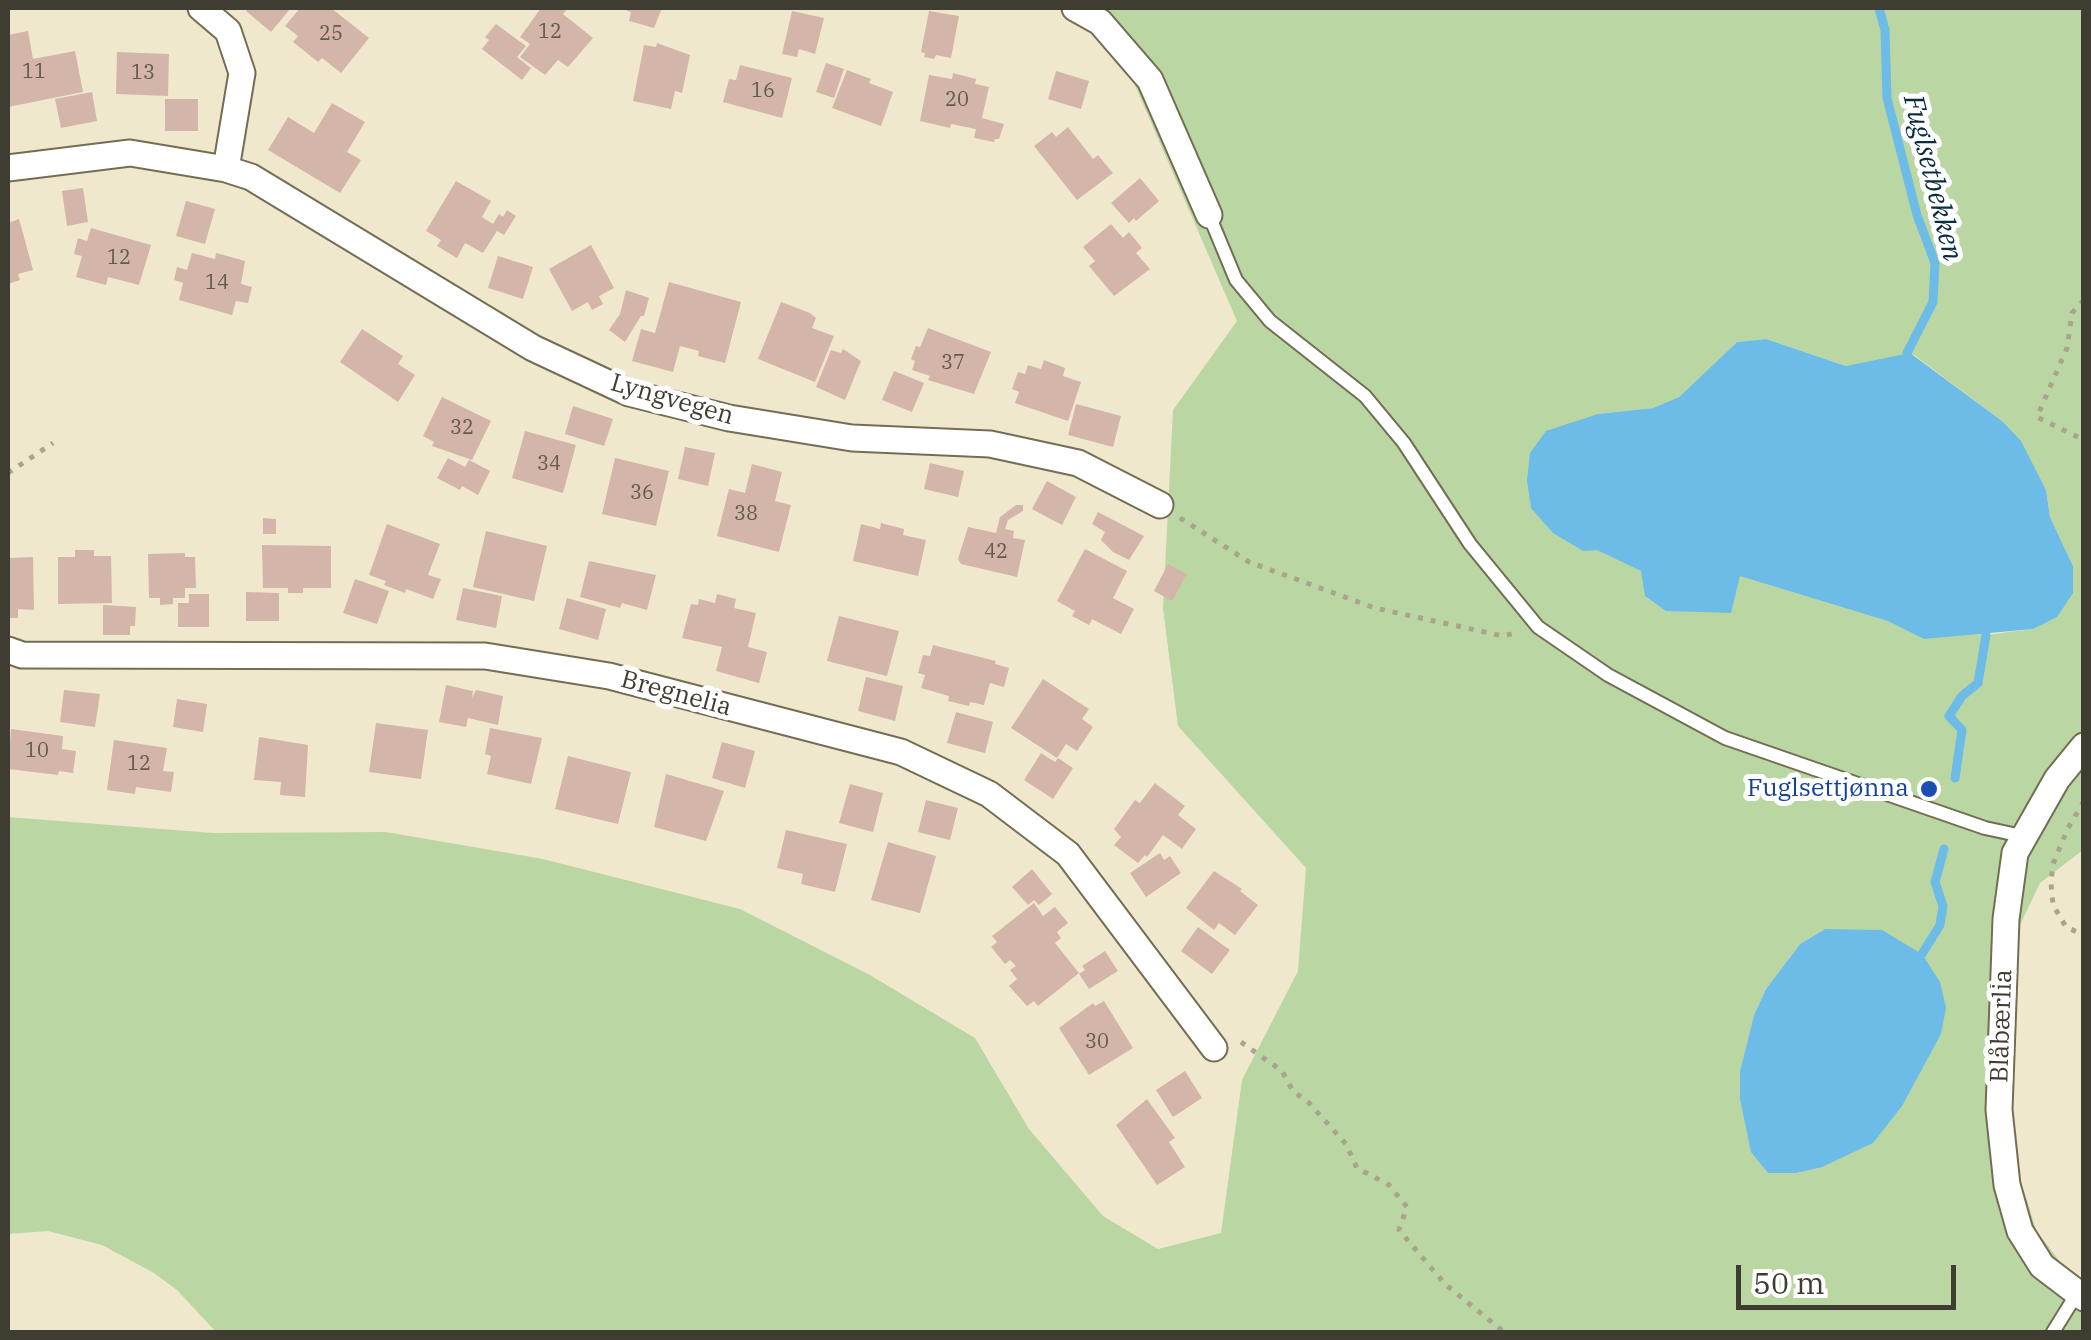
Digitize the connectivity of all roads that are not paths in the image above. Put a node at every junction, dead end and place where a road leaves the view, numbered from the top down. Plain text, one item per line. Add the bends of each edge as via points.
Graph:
1 (201, 8) edge
2 (1075, 8) edge
3 (8, 168) edge
4 (226, 169) junction
5 (1209, 215) joint
6 (1160, 505) road end
7 (8, 650) edge
8 (2084, 746) edge
9 (2022, 836) junction
10 (1214, 1048) road end
11 (2080, 1297) edge
12 (2053, 1332) edge

1 - 4 street via 228,31 242,73
2 - 5 street via 1100,22 1150,80
3 - 4 street, Lyngvegen via 130,152
4 - 6 street, Lyngvegen via 251,177 533,348 629,393 852,438 990,444 1078,463
5 - 9 lane via 1236,280 1270,322 1365,396 1538,627 1608,676 1726,738
7 - 10 street, Bregnelia via 486,656 609,676 900,752 990,794 1068,854
8 - 9 street, Blåbærlia
9 - 11 street, Blåbærlia via 2006,920 1999,1110 2005,1166 2020,1231 2042,1266
11 - 12 lane

